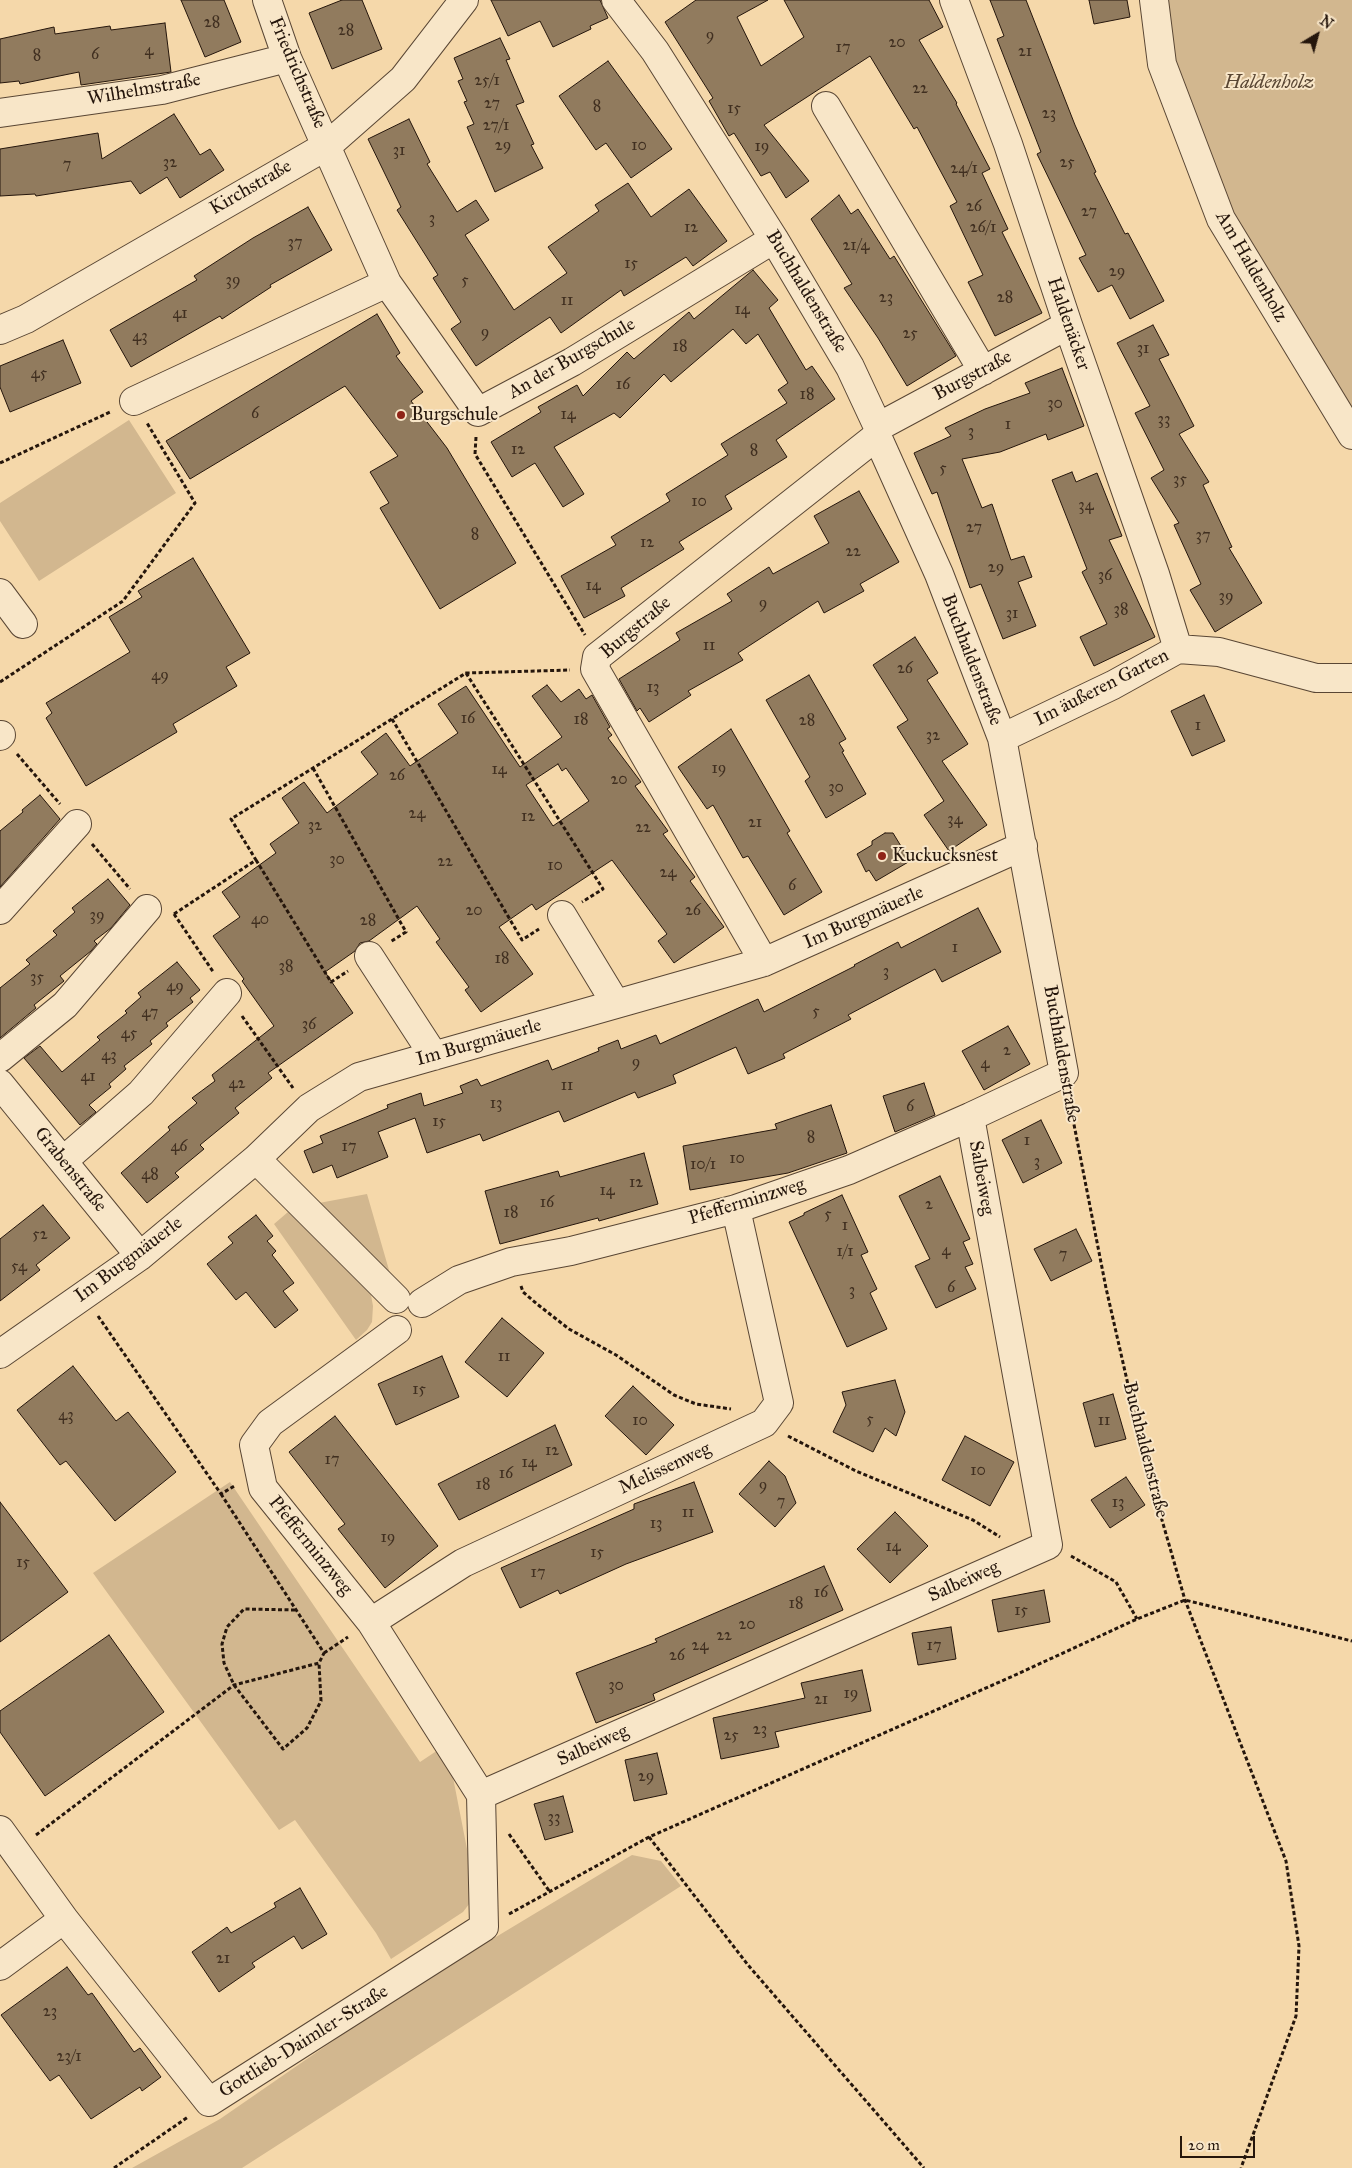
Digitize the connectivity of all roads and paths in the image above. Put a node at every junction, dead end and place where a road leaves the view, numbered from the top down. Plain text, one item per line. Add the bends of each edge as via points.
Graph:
1 (267, 0) edge
2 (464, 0) edge
3 (616, 0) edge
4 (954, 0) edge
5 (1154, 0) edge
6 (287, 58) junction
7 (826, 106) dead end
8 (0, 113) edge
9 (328, 145) junction
10 (774, 239) junction
11 (387, 283) junction
12 (1068, 325) junction
13 (0, 330) edge
14 (983, 371) junction
15 (134, 401) junction
16 (478, 412) junction
17 (877, 432) junction
18 (1352, 435) edge
19 (0, 464) edge
20 (0, 593) edge
21 (23, 624) dead end
22 (1178, 649) junction
23 (596, 663) junction
24 (466, 673) junction
25 (1352, 678) edge
26 (0, 682) edge
27 (392, 719) junction
28 (1002, 738) junction
29 (313, 768) junction
30 (77, 824) dead end
31 (1023, 846) junction
32 (256, 860) junction
33 (603, 889) dead end
34 (148, 909) dead end
35 (0, 910) edge
36 (174, 914) dead end
37 (562, 914) dead end
38 (406, 932) dead end
39 (522, 940) dead end
40 (369, 956) joint
41 (764, 962) junction
42 (227, 993) dead end
43 (616, 1004) junction
44 (434, 1056) junction
45 (0, 1058) edge
46 (1064, 1073) junction
47 (0, 1084) edge
48 (970, 1117) junction
49 (256, 1159) junction
50 (63, 1161) junction
51 (736, 1209) junction
52 (140, 1256) junction
53 (523, 1292) dead end
54 (84, 1295) junction
55 (409, 1301) junction
56 (0, 1354) edge
57 (764, 1423) junction
58 (260, 1472) junction
59 (221, 1494) junction
60 (1005, 1538) dead end
61 (1048, 1545) junction
62 (1185, 1600) junction
63 (296, 1610) junction
64 (1137, 1619) junction
65 (371, 1622) junction
66 (1352, 1641) edge
67 (319, 1663) junction
68 (234, 1685) junction
69 (481, 1795) junction
70 (504, 1827) dead end
71 (650, 1837) junction
72 (8, 1840) edge
73 (550, 1892) junction
74 (64, 1919) junction
75 (484, 1927) junction
76 (0, 1966) edge
77 (209, 2102) junction
78 (114, 2168) edge
79 (924, 2168) edge
80 (1241, 2168) edge

1 - 6 street, Friedrichstraße
2 - 9 street, Kirchstraße via 403,79
3 - 10 street, Buchhaldenstraße via 655,51
4 - 12 street, Haldenäcker via 1008,144
5 - 18 street, Am Haldenholz via 1162,64 1221,219
6 - 8 street, Wilhelmstraße via 162,90
6 - 9 street, Friedrichstraße
7 - 14 street
9 - 11 street
9 - 13 street, Kirchstraße via 26,319
10 - 16 street, An der Burgschule via 572,362
10 - 17 street, Buchhaldenstraße via 850,367
11 - 15 street
11 - 16 street
12 - 14 street, Burgstraße
12 - 22 street, Haldenäcker
14 - 17 street, Burgstraße
15 - 19 path
15 - 26 path via 195,503 123,601
16 - 23 path via 475,454
17 - 23 street, Burgstraße
17 - 28 street, Buchhaldenstraße via 939,574
20 - 21 street
22 - 25 street, Im äußeren Garten via 1219,652 1316,678
22 - 28 street, Im äußeren Garten via 1113,685
23 - 24 path
23 - 41 street, Burgstraße
24 - 27 path
24 - 33 path
27 - 29 path
27 - 39 path
28 - 31 street, Buchhaldenstraße
29 - 32 path via 231,819
29 - 38 path
30 - 35 street
31 - 41 street, Im Burgmäuerle
31 - 46 street, Buchhaldenstraße
32 - 36 path
32 - 40 path via 332,982
34 - 45 street via 65,1005
37 - 43 street
40 - 44 street
41 - 43 street, Im Burgmäuerle
42 - 50 street via 141,1093
43 - 44 street, Im Burgmäuerle
44 - 49 street, Im Burgmäuerle via 359,1077 309,1108
46 - 48 street, Pfefferminzweg
46 - 62 path, Buchhaldenstraße via 1147,1468
47 - 50 street, Grabenstraße
48 - 51 street, Pfefferminzweg via 850,1170
48 - 61 street, Salbeiweg
49 - 52 street, Im Burgmäuerle
49 - 55 street
50 - 52 street, Grabenstraße
51 - 55 street, Pfefferminzweg via 571,1251 511,1262
51 - 57 street, Melissenweg via 779,1403
52 - 54 street, Im Burgmäuerle
53 - 57 path via 569,1329 616,1355 674,1395 696,1404 745,1410
54 - 56 street, Im Burgmäuerle
54 - 59 path
55 - 58 street, Pfefferminzweg via 425,1311 421,1326 407,1333 397,1330 270,1423 254,1445
57 - 60 path via 856,1471 973,1520 996,1536
57 - 65 street, Melissenweg via 463,1563
58 - 59 path
58 - 65 street, Pfefferminzweg via 263,1488
59 - 63 path
61 - 64 path via 1116,1582
61 - 69 street, Salbeiweg
62 - 64 path
62 - 66 path
62 - 80 path, Buchhaldenstraße via 1286,1861 1299,1946 1296,2016
63 - 67 path via 324,1653
63 - 68 path via 244,1609 227,1627 222,1644 224,1663
64 - 71 path
65 - 69 street, Pfefferminzweg
67 - 68 path
67 - 68 path via 321,1701 307,1728 283,1749
68 - 72 path
69 - 75 street
70 - 73 path
71 - 73 path
71 - 79 path via 748,1965
72 - 74 street, Gottlieb-Daimler-Straße
73 - 75 path
74 - 76 street
74 - 77 street, Gottlieb-Daimler-Straße
75 - 77 street, Gottlieb-Daimler-Straße
77 - 78 path

